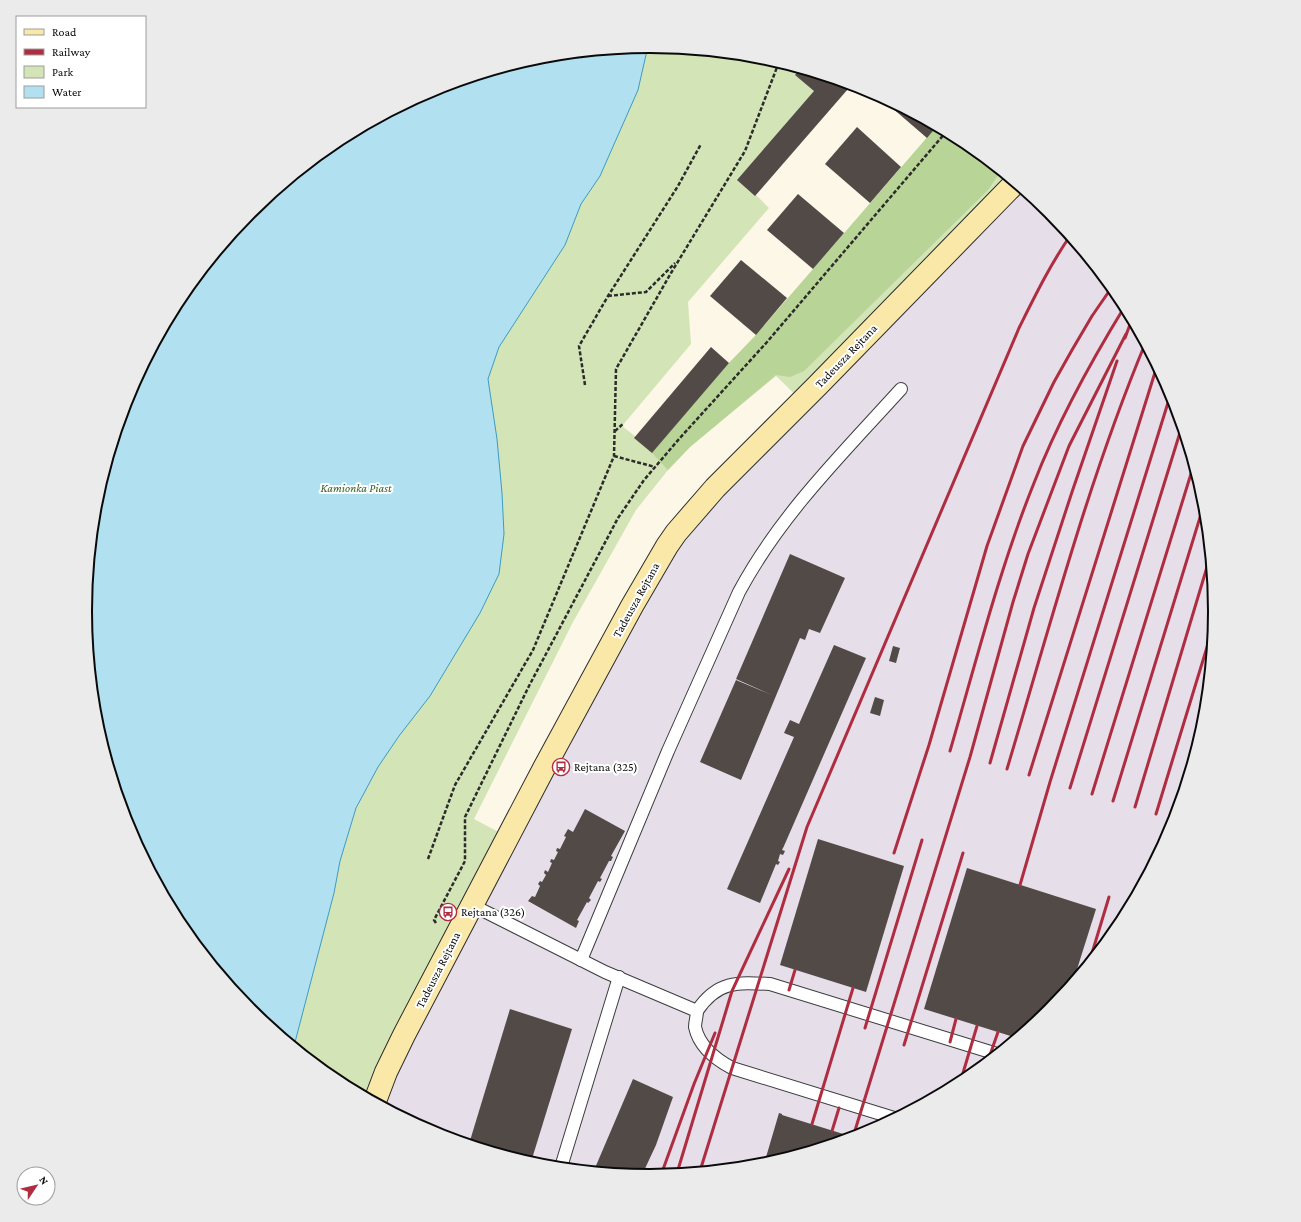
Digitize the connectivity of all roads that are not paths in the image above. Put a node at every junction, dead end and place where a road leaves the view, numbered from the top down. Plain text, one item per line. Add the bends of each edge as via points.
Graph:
1 (1012, 186) edge
2 (901, 389) dead end
3 (472, 905) junction
4 (581, 960) junction
5 (619, 978) junction
6 (697, 1011) junction
7 (992, 1052) edge
8 (376, 1097) edge
9 (887, 1116) edge
10 (563, 1161) edge

1 - 3 street, Tadeusza Rejtana via 721,482 676,533 632,606
2 - 4 lane via 828,469 789,516 752,568 668,751
3 - 4 lane
3 - 8 street, Tadeusza Rejtana
4 - 5 lane
5 - 6 lane
5 - 10 lane
6 - 7 lane via 719,988 736,984 770,984
6 - 9 lane via 695,1025 702,1045 723,1064

